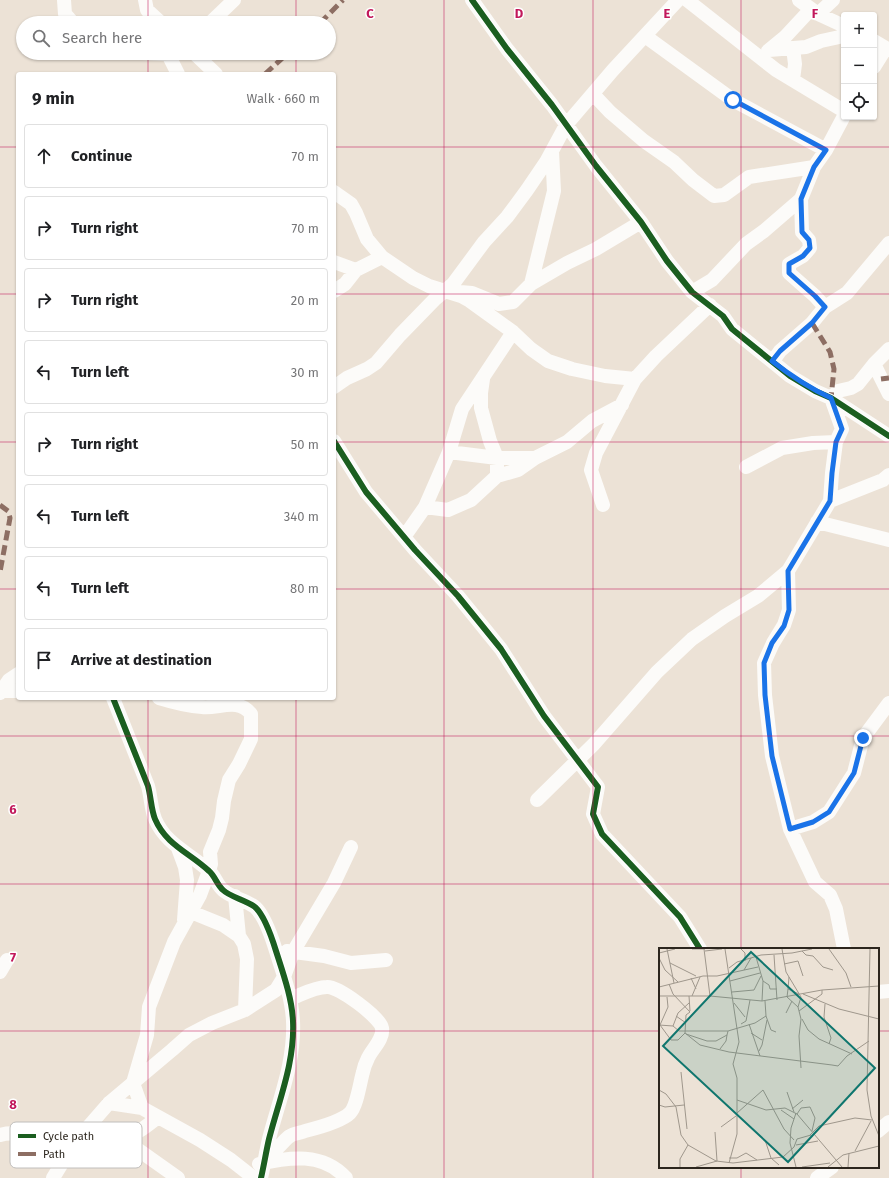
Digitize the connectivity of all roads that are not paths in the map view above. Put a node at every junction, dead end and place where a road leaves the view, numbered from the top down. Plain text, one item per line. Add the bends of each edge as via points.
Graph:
1 (64, 0) edge
2 (145, 0) edge
3 (473, 0) edge
4 (678, 0) edge
5 (687, 0) edge
6 (799, 0) edge
7 (833, 0) edge
8 (228, 2) edge
9 (815, 11) junction
10 (67, 16) edge
11 (153, 16) edge
12 (216, 16) edge
13 (841, 24) edge
14 (645, 36) junction
15 (841, 37) edge
16 (883, 46) edge
17 (799, 47) junction
18 (763, 54) junction
19 (169, 60) edge
20 (172, 60) edge
21 (201, 60) edge
22 (877, 60) edge
23 (167, 72) edge
24 (177, 72) edge
25 (214, 72) edge
26 (793, 80) junction
27 (593, 94) junction
28 (841, 109) edge
29 (842, 120) edge
30 (566, 125) junction
31 (552, 150) junction
32 (826, 150) junction
33 (814, 167) junction
34 (336, 193) edge
35 (801, 199) junction
36 (641, 222) junction
37 (889, 243) edge
38 (382, 257) junction
39 (336, 263) edge
40 (356, 270) junction
41 (531, 284) junction
42 (336, 290) edge
43 (446, 292) junction
44 (692, 292) junction
45 (710, 305) junction
46 (825, 307) junction
47 (513, 332) junction
48 (889, 349) edge
49 (772, 361) junction
50 (874, 364) junction
51 (484, 376) junction
52 (635, 379) junction
53 (336, 386) edge
54 (851, 388) junction
55 (889, 394) edge
56 (831, 398) junction
57 (622, 404) junction
58 (849, 410) junction
59 (889, 436) edge
60 (836, 442) junction
61 (336, 444) edge
62 (449, 452) junction
63 (497, 458) junction
64 (535, 458) junction
65 (746, 467) dead end
66 (889, 475) edge
67 (497, 476) junction
68 (830, 501) junction
69 (602, 505) dead end
70 (424, 508) junction
71 (817, 522) junction
72 (404, 537) junction
73 (889, 540) edge
74 (788, 571) junction
75 (16, 675) edge
76 (16, 691) edge
77 (1, 692) edge
78 (113, 700) edge
79 (165, 700) edge
80 (889, 703) edge
81 (578, 759) junction
82 (537, 800) dead end
83 (790, 829) junction
84 (351, 847) dead end
85 (178, 848) junction
86 (210, 871) junction
87 (229, 893) junction
88 (200, 895) junction
89 (188, 918) junction
90 (239, 936) junction
91 (275, 947) junction
92 (699, 948) edge
93 (844, 948) edge
94 (293, 952) junction
95 (7, 960) dead end
96 (386, 960) dead end
97 (0, 972) edge
98 (284, 989) junction
99 (889, 991) edge
100 (879, 992) edge
101 (245, 1010) junction
102 (133, 1083) junction
103 (109, 1104) junction
104 (142, 1108) junction
105 (158, 1118) junction
106 (93, 1122) edge
107 (889, 1122) edge
108 (142, 1128) edge
109 (879, 1130) edge
110 (142, 1152) edge
111 (266, 1158) junction
112 (59, 1168) edge
113 (241, 1168) junction
114 (831, 1168) edge
115 (53, 1178) edge
116 (178, 1178) edge
117 (254, 1178) edge
118 (261, 1178) edge
119 (346, 1178) edge
120 (817, 1178) edge

1 - 10 street
2 - 11 street via 147,10
3 - 30 street
4 - 14 street
5 - 18 street
6 - 9 street
7 - 9 street
8 - 12 street
9 - 13 street
9 - 18 street
14 - 27 street
14 - 32 street via 733,100
15 - 17 street
16 - 22 street
17 - 18 street
17 - 26 street
18 - 26 street via 776,70
19 - 23 street
20 - 24 street
21 - 25 street
26 - 28 street
27 - 30 street
27 - 33 street via 644,142 674,162 714,196 724,195 749,177
29 - 32 street
30 - 31 street
30 - 36 street
31 - 41 street via 554,191
31 - 43 street via 507,217 484,242
32 - 33 street
33 - 35 street
34 - 38 street via 351,204 367,239
35 - 44 street via 746,244 712,280
35 - 46 street via 802,232 809,240 810,248 803,256 789,264 789,273
36 - 41 street
36 - 44 street
37 - 46 street via 847,293
38 - 40 street
38 - 43 street via 413,278
39 - 40 street
40 - 42 street via 345,284
41 - 43 street via 513,302 499,304 472,292
43 - 47 street via 470,301
43 - 53 street via 435,299 400,334 376,363
44 - 45 street
45 - 49 street via 723,316 732,329
45 - 52 street
46 - 49 street
47 - 51 street
47 - 52 street via 548,361 605,376
48 - 50 street
49 - 56 street via 790,376
50 - 54 street via 858,384
50 - 55 street
51 - 62 street via 462,409
51 - 63 street via 480,393 481,408
52 - 57 street
54 - 56 street via 838,391
54 - 58 street
56 - 58 street
56 - 60 street via 842,429
57 - 64 street via 592,421 567,442
57 - 69 street via 596,453 591,470
58 - 59 street
60 - 65 street via 782,448
60 - 68 street
61 - 72 street via 366,492
62 - 63 street
62 - 70 street
63 - 64 street
63 - 67 street
64 - 67 street via 518,470
66 - 68 street via 883,480
67 - 70 street via 471,500 448,510
68 - 71 street
70 - 72 street
71 - 73 street
71 - 74 street
72 - 81 street via 458,596 501,649 544,716
74 - 81 street via 758,596 692,639 657,672
74 - 83 street via 789,610 784,626 772,643 764,663 772,756
75 - 77 street via 9,680
76 - 77 street
78 - 85 street via 148,786 155,820
79 - 86 street via 202,708 237,704 251,714 251,739 228,780 219,830 210,852
80 - 83 street via 863,738 854,773 829,812 813,822
81 - 82 street
81 - 92 street via 598,787 592,814 602,834 680,917
83 - 93 street via 815,882 830,895 836,909
84 - 94 street via 334,883
85 - 86 street
85 - 89 street via 186,867
86 - 87 street
86 - 88 street
87 - 88 street
87 - 90 street
87 - 91 street via 259,912
88 - 89 street
89 - 90 street via 223,925
89 - 102 street via 174,942 149,1007 147,1035
90 - 101 street via 244,944 247,959
91 - 94 street
91 - 98 street
94 - 96 street via 350,963
94 - 98 street
95 - 97 street
98 - 101 street
98 - 111 street via 293,1020 293,1043
98 - 111 street via 328,986 335,988 375,1018 380,1023 382,1033 368,1058 350,1113 323,1126 291,1135
99 - 100 street
101 - 102 street via 189,1035
102 - 103 street
102 - 104 street
103 - 104 street
103 - 106 street
104 - 105 street
105 - 108 street
105 - 113 street via 200,1140
107 - 109 street
110 - 116 street
111 - 113 street
111 - 118 street
111 - 119 street via 317,1159 335,1168
112 - 115 street
113 - 117 street
114 - 120 street

